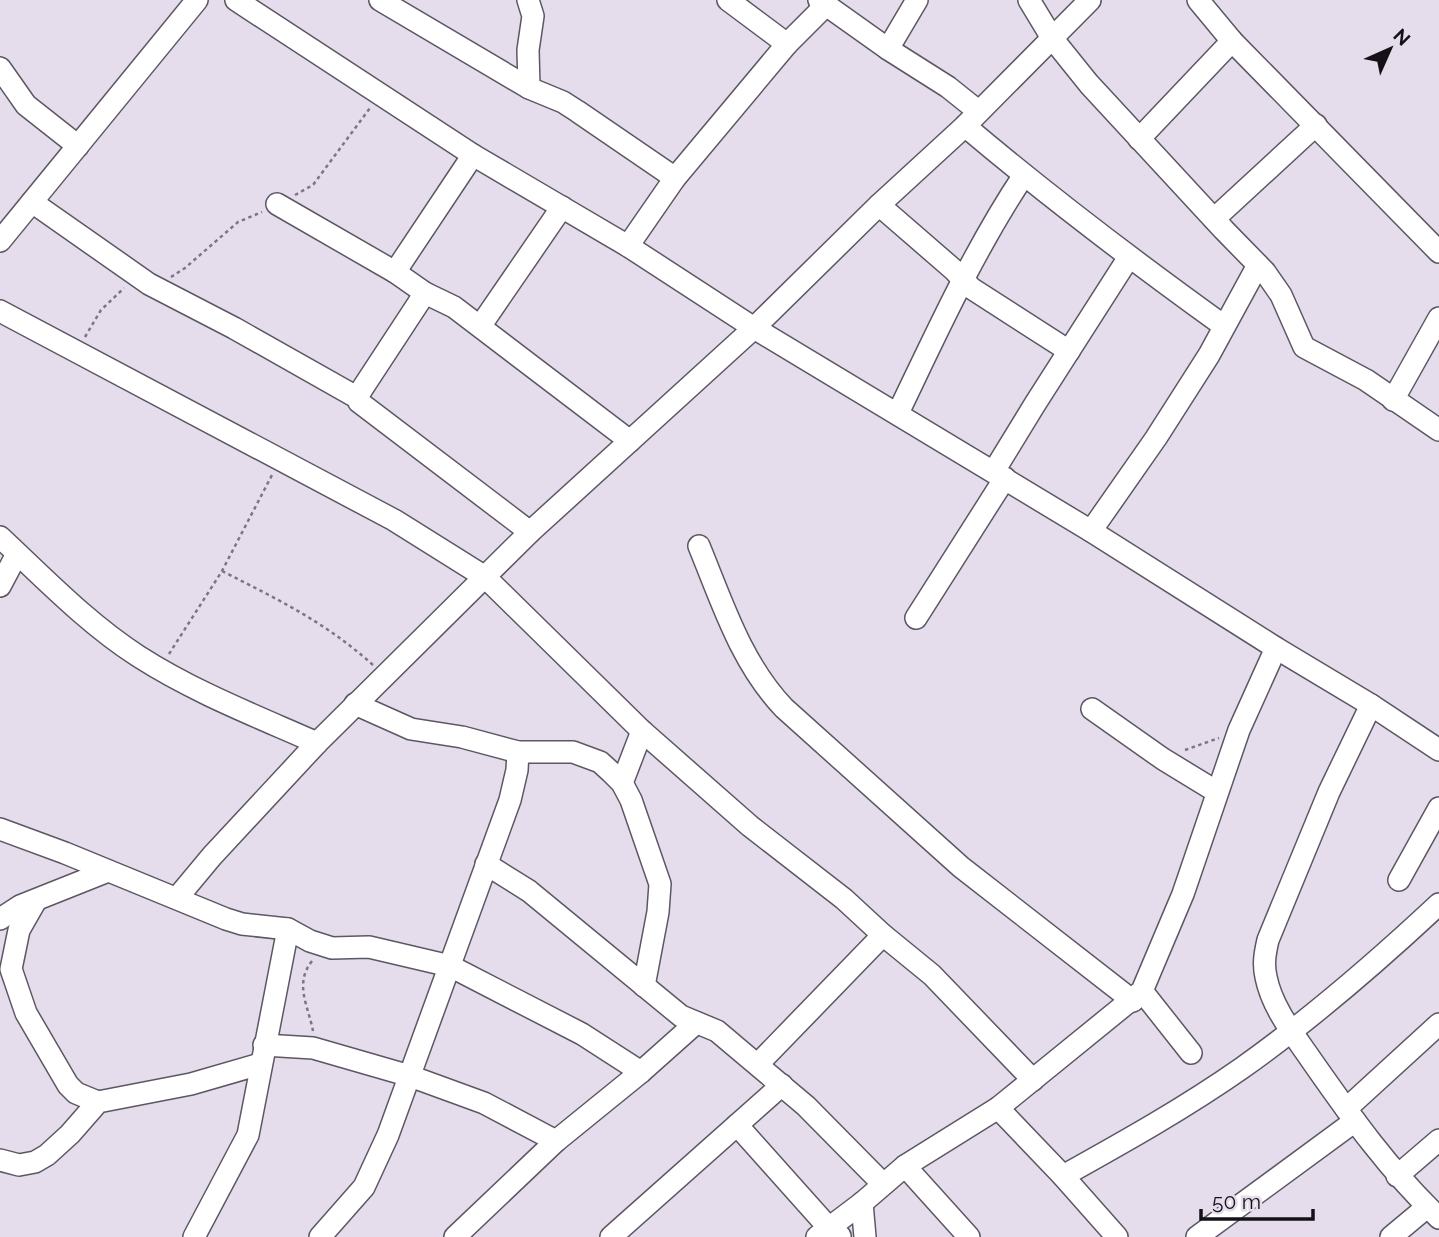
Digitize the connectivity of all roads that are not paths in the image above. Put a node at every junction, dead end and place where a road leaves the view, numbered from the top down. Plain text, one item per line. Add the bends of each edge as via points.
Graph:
1 (197, 0) edge
2 (236, 0) edge
3 (380, 0) edge
4 (528, 0) edge
5 (728, 0) edge
6 (917, 0) edge
7 (1029, 0) edge
8 (1090, 0) edge
9 (1198, 0) edge
10 (822, 2) edge
11 (1052, 38) junction
12 (1232, 41) junction
13 (787, 44) junction
14 (888, 49) junction
15 (0, 68) edge
16 (528, 89) junction
17 (971, 118) junction
18 (1316, 125) junction
19 (1139, 139) junction
20 (78, 146) junction
21 (473, 155) junction
22 (1024, 175) junction
23 (675, 178) junction
24 (32, 202) junction
25 (277, 204) road end
26 (879, 205) junction
27 (562, 207) junction
28 (1214, 219) junction
29 (0, 241) edge
30 (628, 246) junction
31 (1439, 252) edge
32 (1129, 257) junction
33 (1258, 265) junction
34 (395, 272) junction
35 (962, 279) junction
36 (425, 293) junction
37 (0, 311) edge
38 (1439, 318) edge
39 (481, 325) junction
40 (1224, 326) junction
41 (754, 328) junction
42 (1069, 351) junction
43 (358, 398) junction
44 (1393, 400) junction
45 (898, 413) junction
46 (1439, 430) edge
47 (630, 441) junction
48 (1000, 474) junction
49 (1091, 531) junction
50 (530, 532) junction
51 (0, 537) edge
52 (699, 546) dead end
53 (17, 554) junction
54 (485, 577) junction
55 (0, 586) edge
56 (916, 618) dead end
57 (1276, 648) junction
58 (355, 704) junction
59 (1371, 705) junction
60 (1092, 709) dead end
61 (642, 731) junction
62 (317, 743) junction
63 (1439, 750) edge
64 (519, 752) junction
65 (622, 783) junction
66 (1217, 792) junction
67 (1439, 808) edge
68 (0, 829) edge
69 (486, 864) junction
70 (108, 871) junction
71 (1399, 880) dead end
72 (177, 898) junction
73 (35, 902) junction
74 (1439, 904) edge
75 (0, 919) edge
76 (288, 929) junction
77 (883, 935) junction
78 (6, 964) edge
79 (450, 966) junction
80 (644, 986) junction
81 (1137, 996) junction
82 (696, 1023) junction
83 (1439, 1024) edge
84 (1292, 1031) junction
85 (1191, 1053) dead end
86 (262, 1055) junction
87 (758, 1064) junction
88 (641, 1072) junction
89 (410, 1076) junction
90 (1033, 1080) junction
91 (782, 1085) junction
92 (98, 1102) junction
93 (998, 1108) junction
94 (1350, 1115) junction
95 (737, 1125) junction
96 (1439, 1140) edge
97 (556, 1141) junction
98 (0, 1160) edge
99 (905, 1166) junction
100 (1063, 1176) junction
101 (1397, 1176) junction
102 (883, 1184) junction
103 (862, 1203) junction
104 (1433, 1213) edge
105 (829, 1234) edge
106 (194, 1237) edge
107 (320, 1237) edge
108 (455, 1237) edge
109 (611, 1237) edge
110 (865, 1237) edge
111 (969, 1237) edge
112 (1117, 1237) edge
113 (1198, 1237) edge
114 (1391, 1237) edge

1 - 20 street
2 - 21 street
3 - 16 street
4 - 16 street via 533,16
5 - 13 street
6 - 14 street
7 - 11 street
8 - 11 street
9 - 12 street
10 - 13 street
10 - 14 street
11 - 17 street
11 - 19 street
12 - 18 street
12 - 19 street
13 - 23 street
14 - 17 street via 948,87
15 - 20 street via 26,105
16 - 23 street via 563,102
17 - 22 street
17 - 26 street
18 - 28 street
18 - 31 street
19 - 28 street
20 - 24 street
21 - 27 street
21 - 34 street
22 - 32 street
22 - 35 street
23 - 30 street
24 - 29 street
24 - 43 street via 149,284
25 - 34 street
26 - 35 street
26 - 41 street
27 - 30 street
27 - 39 street
28 - 33 street
30 - 41 street
32 - 40 street
32 - 42 street
33 - 40 street
33 - 44 street via 1281,295 1304,347
34 - 36 street
35 - 42 street
35 - 45 street
36 - 39 street
36 - 43 street
37 - 54 street via 394,520
38 - 44 street
39 - 47 street
40 - 49 street via 1162,428
41 - 45 street
41 - 47 street
42 - 48 street
43 - 50 street
44 - 46 street
45 - 48 street
47 - 50 street
48 - 49 street
48 - 56 street
49 - 57 street
50 - 54 street
51 - 53 street
52 - 81 street via 743,649 784,708 961,867
53 - 55 street
53 - 62 street via 79,611 160,669
54 - 58 street
54 - 61 street
57 - 59 street
57 - 66 street
58 - 62 street
58 - 64 street via 411,729
59 - 63 street
59 - 84 street via 1329,792 1268,940 1263,961 1266,979
60 - 66 street
61 - 65 street
61 - 77 street
62 - 72 street
64 - 65 street via 558,750 588,756
64 - 69 street via 510,800
65 - 80 street via 660,884
66 - 81 street via 1183,894
67 - 71 street
68 - 70 street
69 - 79 street
69 - 80 street via 529,891
70 - 72 street
70 - 73 street
72 - 76 street via 242,924
73 - 75 street
73 - 78 street
74 - 84 street
76 - 79 street via 332,948 369,947
76 - 86 street
77 - 87 street
77 - 90 street via 932,975
78 - 92 street via 26,1013 68,1085
79 - 88 street via 572,1029
79 - 89 street
80 - 82 street
81 - 85 street
81 - 90 street
82 - 87 street via 717,1031
82 - 88 street
83 - 94 street
84 - 94 street
84 - 100 street via 1203,1094
86 - 89 street via 313,1048
86 - 92 street via 191,1084
86 - 106 street via 248,1135
87 - 91 street
88 - 97 street
89 - 97 street via 484,1102
89 - 107 street via 370,1177
90 - 93 street
91 - 95 street
91 - 102 street
92 - 98 street via 70,1134 35,1163
93 - 99 street
93 - 100 street
94 - 101 street
94 - 113 street
95 - 105 street
95 - 109 street
96 - 101 street
97 - 108 street
99 - 102 street
99 - 111 street
100 - 112 street
101 - 104 street
102 - 103 street
103 - 105 street
103 - 110 street
104 - 114 street

